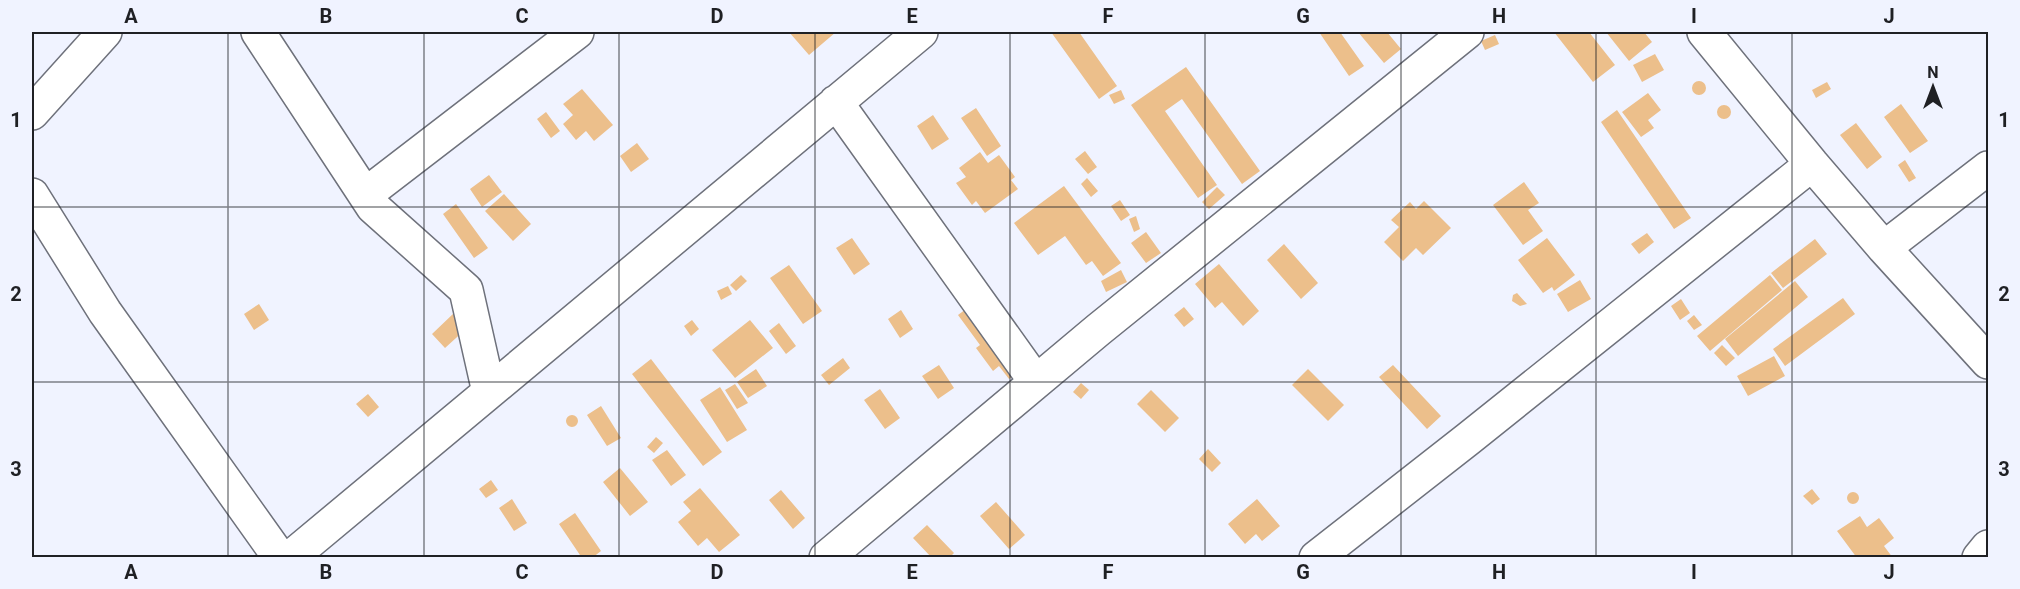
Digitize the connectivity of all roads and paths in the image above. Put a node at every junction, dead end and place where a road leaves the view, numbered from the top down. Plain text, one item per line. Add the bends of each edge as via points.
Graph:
1 (105, 32) edge
2 (258, 32) edge
3 (577, 32) edge
4 (921, 32) edge
5 (1467, 32) edge
6 (1704, 32) edge
7 (836, 102) junction
8 (32, 113) edge
9 (1812, 164) junction
10 (1989, 168) edge
11 (32, 195) edge
12 (365, 195) junction
13 (1884, 248) junction
14 (1989, 362) edge
15 (1036, 382) junction
16 (489, 392) junction
17 (1989, 547) edge
18 (280, 558) edge
19 (290, 558) edge
20 (826, 558) edge
21 (1316, 558) edge
22 (1979, 558) edge

1 - 8 street
2 - 12 street
3 - 12 street
4 - 7 street
5 - 15 street
6 - 9 street
7 - 15 street
7 - 16 street
9 - 13 street
9 - 21 street
10 - 13 street
11 - 18 street via 105,312
12 - 16 street via 373,207 466,290
13 - 14 street
15 - 20 street
16 - 19 street
17 - 22 street

